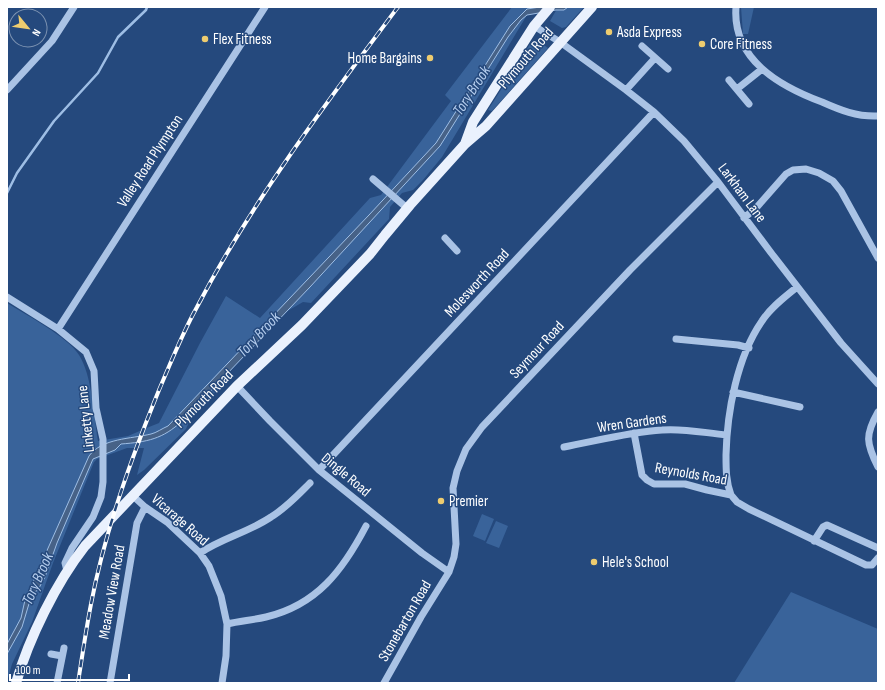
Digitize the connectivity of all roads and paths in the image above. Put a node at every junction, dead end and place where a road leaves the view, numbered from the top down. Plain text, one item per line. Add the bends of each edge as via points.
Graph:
1 (74, 7) edge
2 (265, 7) edge
3 (592, 7) edge
4 (736, 7) edge
5 (547, 11) edge
6 (534, 26) junction
7 (560, 42) junction
8 (642, 46) dead end
9 (655, 58) junction
10 (668, 69) dead end
11 (762, 69) junction
12 (729, 80) dead end
13 (7, 90) edge
14 (626, 90) junction
15 (737, 90) junction
16 (749, 104) dead end
17 (654, 112) junction
18 (878, 116) edge
19 (465, 144) junction
20 (373, 179) dead end
21 (718, 182) junction
22 (408, 208) junction
23 (744, 218) junction
24 (445, 238) dead end
25 (457, 251) dead end
26 (878, 258) edge
27 (797, 287) junction
28 (7, 297) edge
29 (58, 329) junction
30 (676, 339) dead end
31 (748, 348) junction
32 (878, 384) edge
33 (238, 386) junction
34 (733, 392) junction
35 (800, 407) dead end
36 (878, 412) edge
37 (634, 433) junction
38 (727, 435) junction
39 (564, 447) dead end
40 (878, 467) edge
41 (319, 470) junction
42 (310, 483) dead end
43 (732, 495) junction
44 (129, 499) junction
45 (145, 507) junction
46 (366, 526) dead end
47 (814, 541) junction
48 (878, 548) edge
49 (200, 553) junction
50 (878, 558) edge
51 (67, 572) junction
52 (449, 572) junction
53 (227, 624) junction
54 (51, 654) dead end
55 (16, 683) edge
56 (57, 683) edge
57 (110, 683) edge
58 (222, 683) edge
59 (384, 683) edge

1 - 13 street via 52,41
2 - 29 street, Valley Road Plympton
3 - 7 main road, Plymouth Road
4 - 11 street via 738,35 750,56
5 - 6 main road, Plymouth Road
6 - 7 street, Larkham Lane
6 - 19 main road, Plymouth Road via 473,122
7 - 14 street, Larkham Lane
7 - 19 main road, Plymouth Road via 486,126
8 - 9 street
9 - 10 street
9 - 14 street
11 - 15 street
11 - 18 street via 779,82 804,95 851,114
12 - 15 street
14 - 17 street, Larkham Lane
15 - 16 street
17 - 21 street, Larkham Lane via 684,141
17 - 41 street, Molesworth Road
19 - 22 main road, Plymouth Road
20 - 22 street
21 - 23 street, Larkham Lane
21 - 52 street, Seymour Road via 625,275 482,427 466,449 453,488 456,544
22 - 33 main road, Plymouth Road via 370,254 302,325
23 - 26 street via 786,174 793,170 806,169 833,181
23 - 27 street, Larkham Lane
24 - 25 street
27 - 31 street via 772,308
27 - 32 street, Larkham Lane via 841,344
28 - 29 street, Linketty Lane
29 - 51 street, Linketty Lane via 86,352 94,372 96,408 103,439 101,496 93,517 65,563
30 - 31 street
31 - 34 street
33 - 41 street, Dingle Road
33 - 44 main road, Plymouth Road
34 - 35 street
34 - 38 street
36 - 40 street via 870,426 868,438
37 - 38 street, Wren Gardens via 663,430
37 - 39 street, Wren Gardens
37 - 43 street, Reynolds Road via 642,475 647,480 654,484 685,484
38 - 43 street via 728,482
41 - 52 street, Dingle Road
42 - 49 street via 270,518 213,544
43 - 47 street, Reynolds Road via 749,509
44 - 45 street, Vicarage Road
44 - 51 main road, Plymouth Road via 85,546
45 - 49 street, Vicarage Road via 167,522
45 - 57 street, Meadow View Road via 137,523
46 - 53 street via 354,549 323,588 287,610
47 - 48 street via 827,525
47 - 50 street, Reynolds Road via 866,565 872,565
49 - 53 street, Vicarage Road via 209,566 221,596
51 - 55 main road, Plymouth Road via 35,634
52 - 59 street, Stonebarton Road
53 - 58 street, Vicarage Road
54 - 56 street via 63,652

